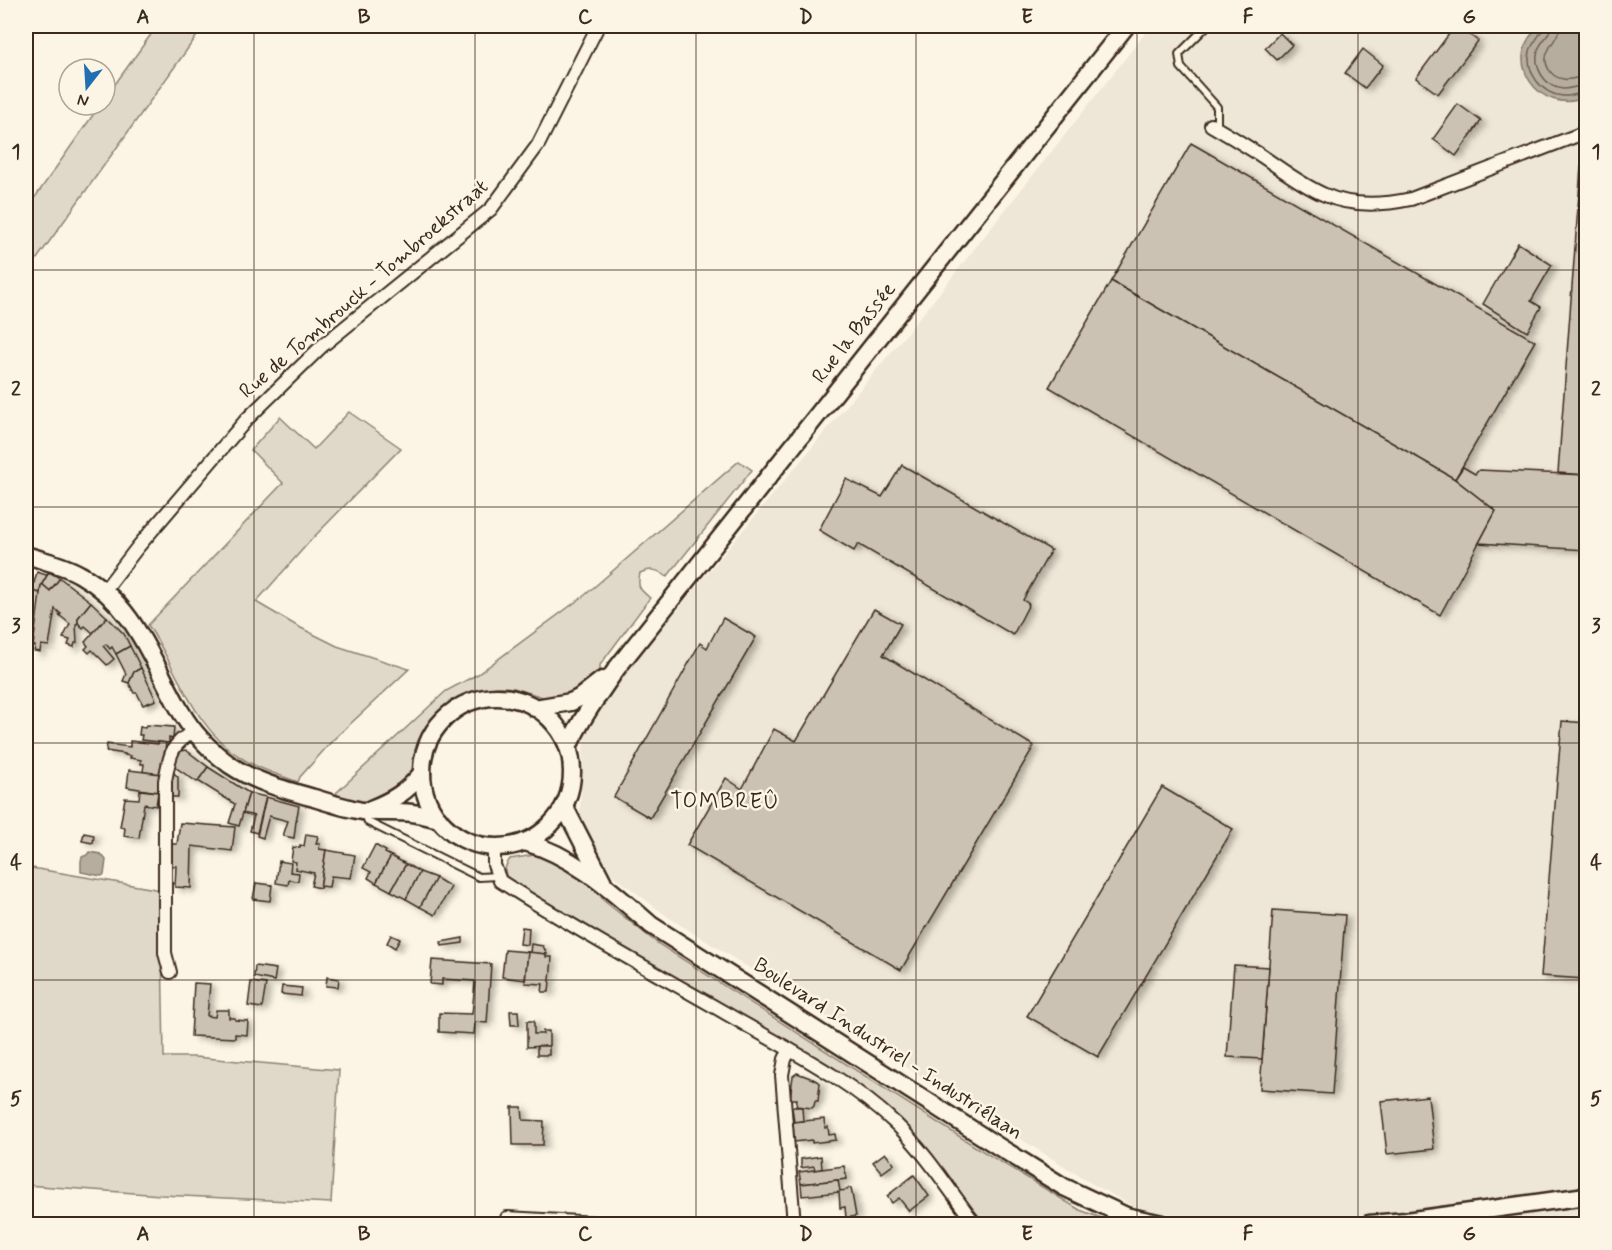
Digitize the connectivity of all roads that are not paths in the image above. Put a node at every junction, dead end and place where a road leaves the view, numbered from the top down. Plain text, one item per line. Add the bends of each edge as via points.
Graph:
1 (598, 26) edge
2 (1126, 26) edge
3 (1207, 26) edge
4 (1214, 126) joint
5 (1587, 132) edge
6 (26, 555) edge
7 (104, 591) junction
8 (617, 668) junction
9 (535, 708) junction
10 (194, 731) junction
11 (568, 747) junction
12 (422, 773) junction
13 (564, 806) junction
14 (364, 811) junction
15 (439, 819) junction
16 (525, 842) junction
17 (494, 847) junction
18 (497, 876) junction
19 (605, 885) junction
20 (170, 972) dead end
21 (790, 1050) junction
22 (1587, 1196) edge
23 (507, 1218) dead end
24 (615, 1224) edge
25 (794, 1224) edge
26 (975, 1224) edge
27 (1162, 1224) edge
28 (1369, 1224) edge

1 - 7 street, Rue de Tombrouck - Tombroekstraat via 538,145 491,209 322,346 247,419
2 - 8 main road, Rue la Bassée
3 - 4 lane via 1179,54 1181,67 1217,107
4 - 5 street via 1318,192 1368,204 1411,199
6 - 7 main road via 80,574
7 - 10 main road via 136,627
8 - 9 main road, Rue la Bassée via 572,702
8 - 11 main road, Rue la Bassée
9 - 11 main road via 548,717
9 - 12 main road via 499,698 461,707 445,719 430,740
10 - 14 main road via 216,754 243,773 288,791
10 - 20 street via 173,748 165,781 165,953
11 - 13 main road via 572,774
12 - 14 main road via 393,800
12 - 15 main road via 426,797
13 - 16 main road via 552,823
13 - 19 main road, Boulevard Industriel - Industriélaan
14 - 15 main road via 412,813
14 - 18 lane via 368,822 479,877
15 - 17 main road via 467,841
16 - 17 main road
16 - 19 main road, Boulevard Industriel - Industriélaan via 560,855
17 - 18 street
18 - 21 street via 533,902
19 - 27 main road, Boulevard Industriel - Industriélaan via 651,925 1044,1175 1126,1216
21 - 25 street via 782,1075
21 - 26 street via 842,1082 895,1123
22 - 28 main road
23 - 24 street

